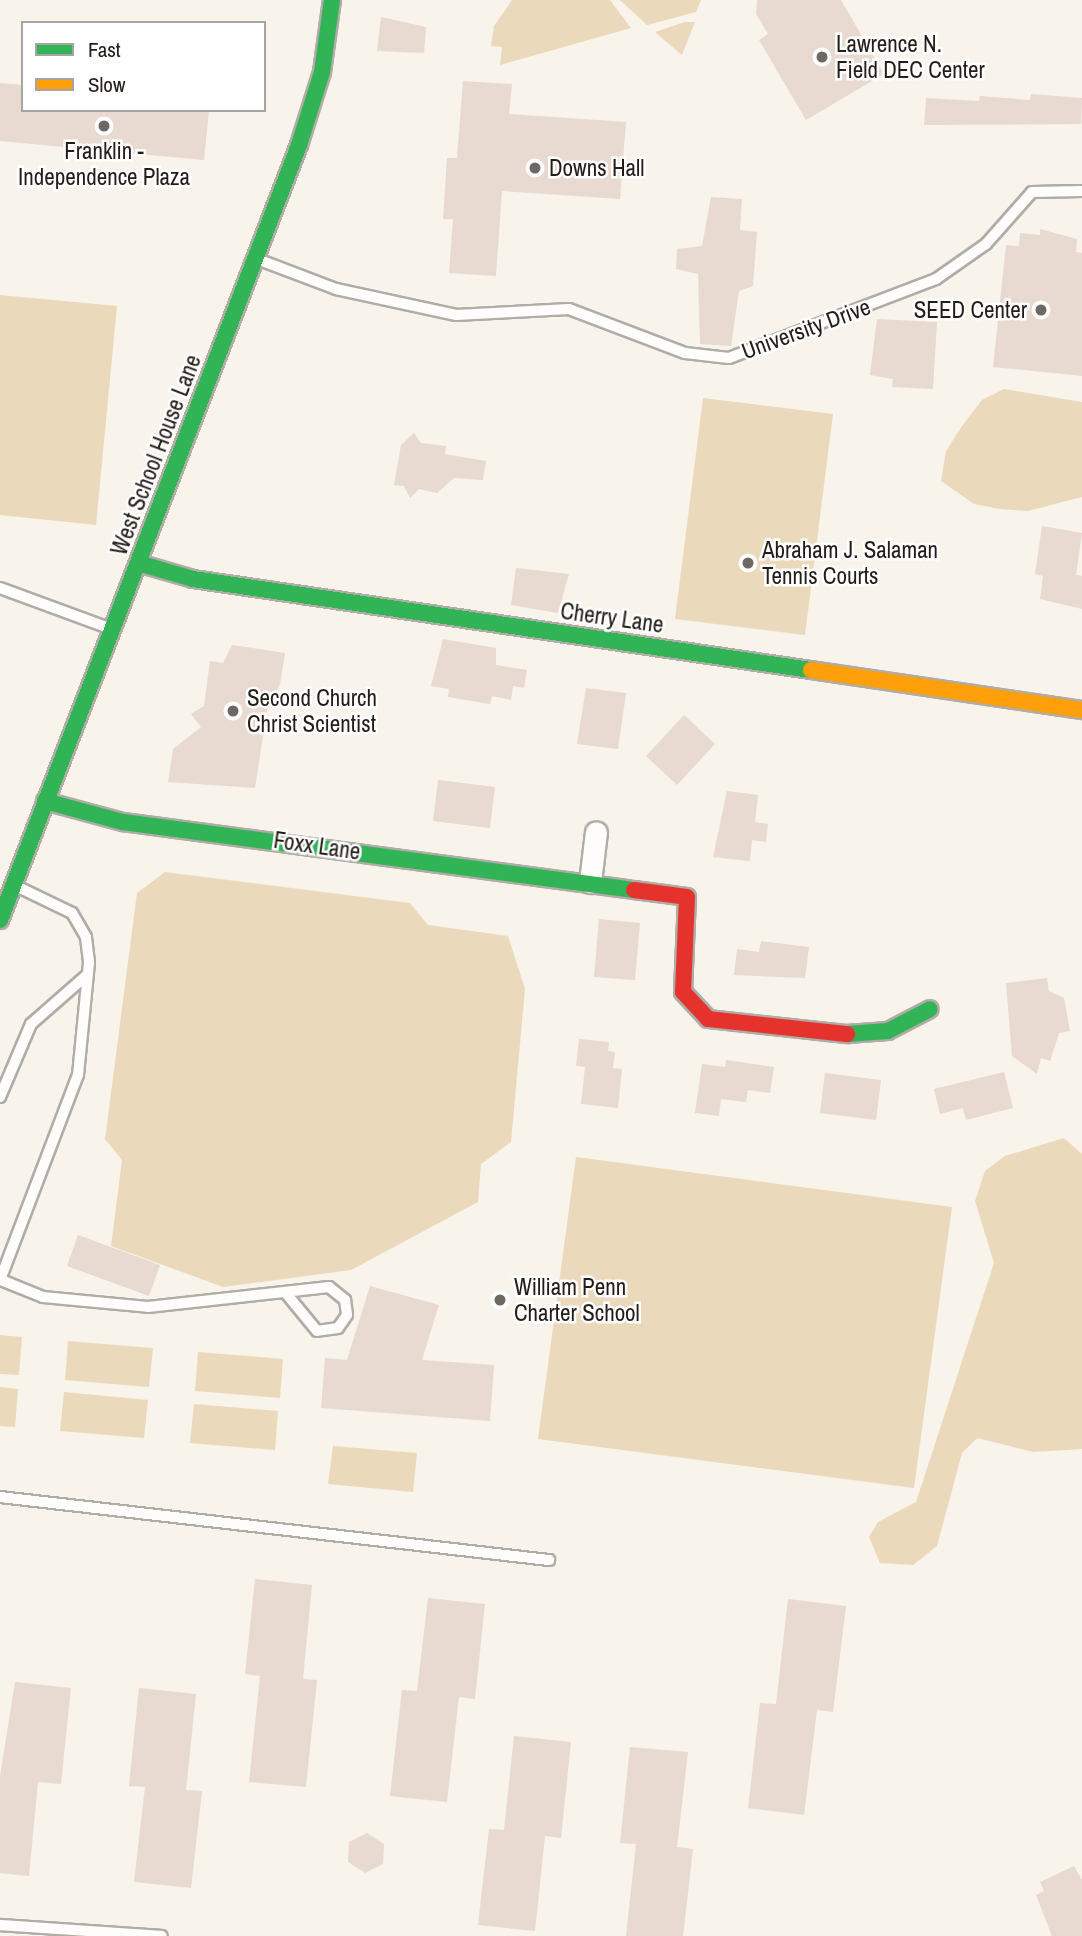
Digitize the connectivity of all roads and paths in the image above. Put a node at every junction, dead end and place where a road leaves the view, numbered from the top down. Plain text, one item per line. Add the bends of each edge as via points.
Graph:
1 (332, 0) edge
2 (1082, 191) edge
3 (257, 259) junction
4 (138, 563) junction
5 (0, 589) edge
6 (112, 629) junction
7 (1082, 710) edge
8 (45, 801) junction
9 (596, 832) dead end
10 (590, 882) junction
11 (13, 885) junction
12 (0, 920) edge
13 (87, 975) junction
14 (930, 1009) dead end
15 (0, 1097) edge
16 (1, 1280) edge
17 (285, 1292) junction
18 (0, 1497) edge
19 (549, 1560) dead end
20 (0, 1925) edge
21 (162, 1936) edge

1 - 3 street, West School House Lane via 310,114
2 - 3 lane, University Drive via 1032,192 986,244 936,279 729,358 685,353 569,309 456,315 336,289
3 - 4 street, West School House Lane
4 - 6 street, West School House Lane
4 - 7 street, Cherry Lane via 193,579
5 - 6 lane
6 - 8 street, West School House Lane
8 - 10 street, Foxx Lane via 123,822
8 - 11 street, West School House Lane
9 - 10 street
10 - 14 street, Foxx Lane via 687,897 683,992 708,1019 860,1035 888,1031
11 - 12 street, West School House Lane
11 - 13 lane via 55,900 72,913 89,948
13 - 15 lane via 31,1024
13 - 16 lane via 78,1075
16 - 17 lane via 43,1297 148,1307
17 - 17 lane via 336,1289 347,1315 338,1328 317,1331
18 - 19 lane
20 - 21 lane

